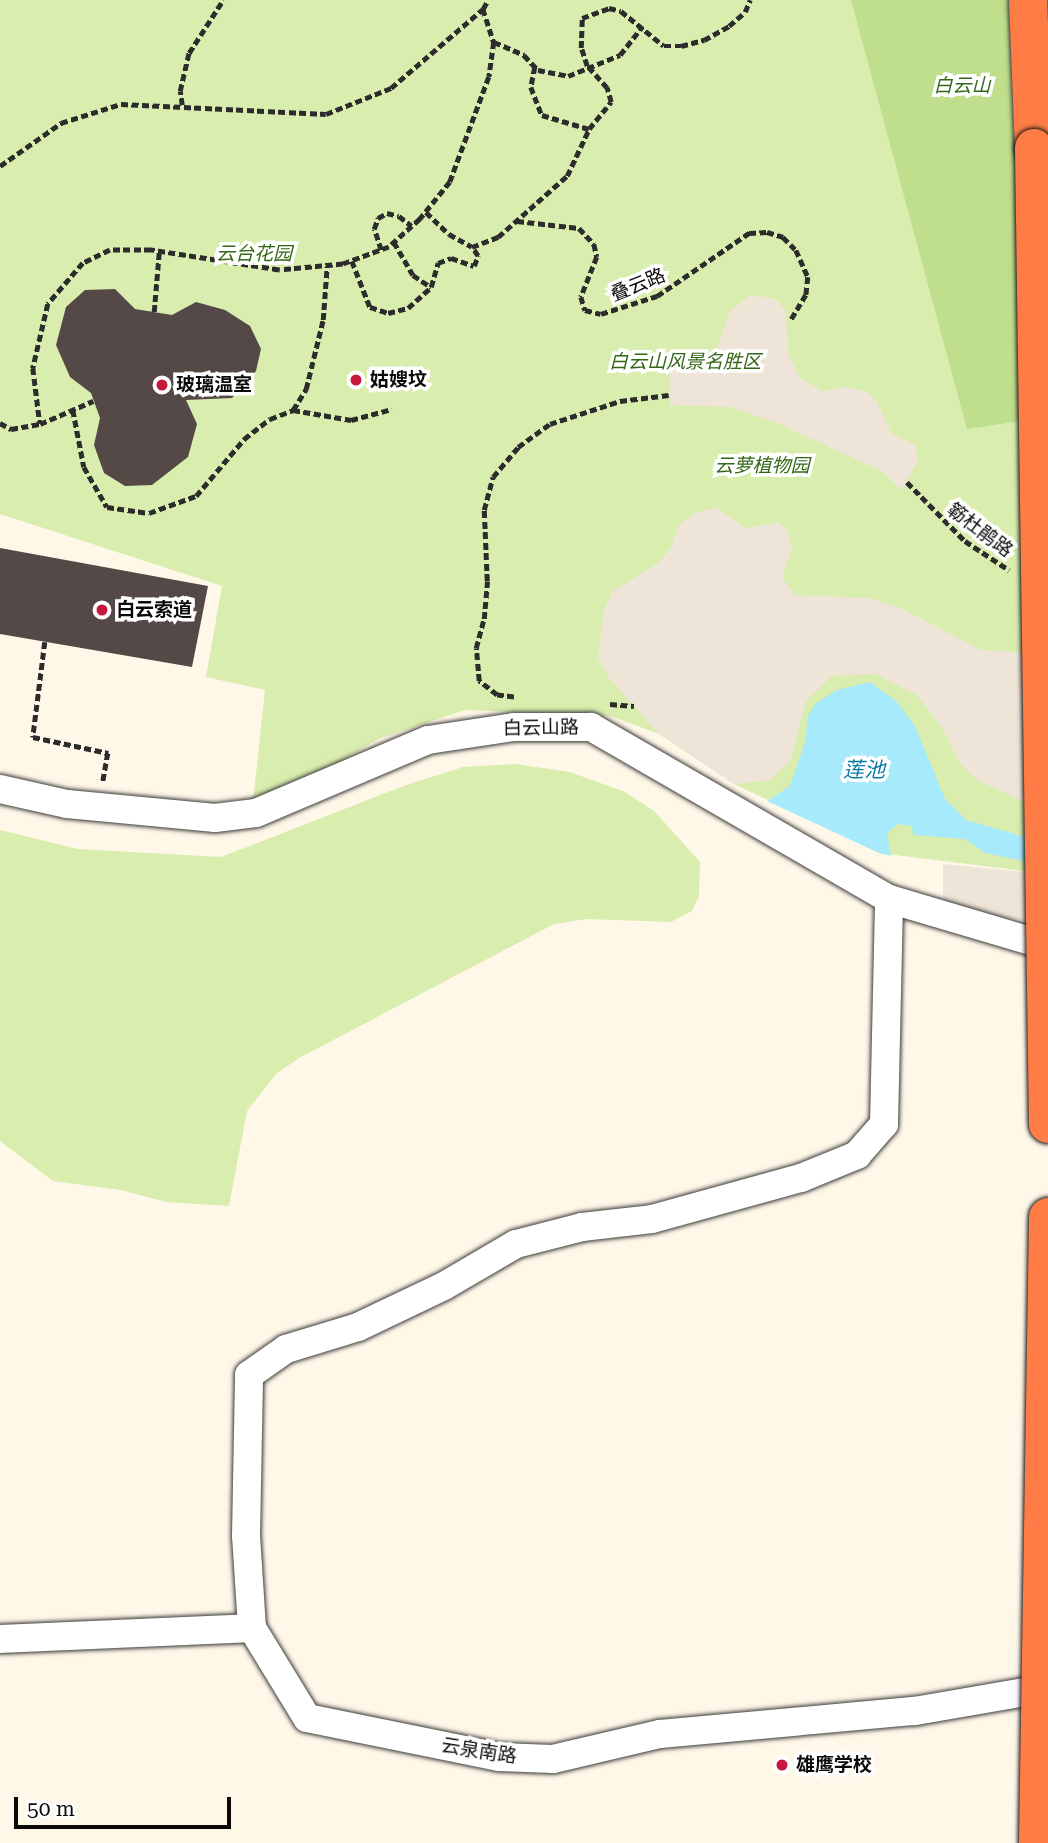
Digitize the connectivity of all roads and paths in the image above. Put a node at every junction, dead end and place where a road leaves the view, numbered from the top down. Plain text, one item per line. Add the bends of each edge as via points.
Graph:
1 (223, 0) edge
2 (488, 0) edge
3 (608, 0) edge
4 (750, 0) edge
5 (1028, 0) edge
6 (609, 8) junction
7 (483, 9) junction
8 (642, 27) junction
9 (494, 42) junction
10 (535, 66) junction
11 (587, 66) junction
12 (182, 105) junction
13 (589, 129) junction
14 (0, 166) edge
15 (426, 212) junction
16 (517, 221) junction
17 (412, 226) junction
18 (394, 242) junction
19 (472, 247) junction
20 (381, 250) junction
21 (159, 252) junction
22 (352, 261) junction
23 (327, 266) junction
24 (430, 287) junction
25 (154, 312) dead end
26 (790, 322) dead end
27 (669, 395) dead end
28 (93, 401) dead end
29 (392, 409) dead end
30 (73, 410) junction
31 (292, 410) junction
32 (0, 423) edge
33 (40, 424) junction
34 (907, 482) dead end
35 (1022, 576) dead end
36 (45, 642) dead end
37 (524, 698) dead end
38 (606, 704) dead end
39 (634, 706) dead end
40 (0, 789) edge
41 (100, 807) junction
42 (889, 899) junction
43 (1048, 946) edge
44 (1048, 1124) edge
45 (1048, 1217) edge
46 (252, 1628) junction
47 (0, 1639) edge
48 (1048, 1688) edge
49 (1038, 1843) edge

1 - 12 path via 189,53 180,91
2 - 7 path
3 - 6 path
4 - 8 path via 745,12 729,26 692,43 664,46
5 - 44 highway, bridge
6 - 8 path via 621,10
6 - 11 path via 582,18 581,48
7 - 9 path
7 - 12 path via 391,89 326,114
8 - 11 path via 620,55
9 - 10 path via 524,55
9 - 15 path via 489,77 450,182
10 - 11 path via 555,76 568,76
10 - 13 path via 531,87 542,115
11 - 13 path via 607,88 611,102
12 - 14 path via 121,104 61,123
13 - 16 path via 567,176
15 - 17 path
15 - 19 path via 449,234
16 - 19 path via 498,237
16 - 26 path, 叠云路 via 579,228 594,244 597,257 581,297 585,310 601,314 657,296 749,233 783,237 796,250 807,277 806,295
17 - 18 path
17 - 20 path via 387,213 378,218 374,229
18 - 20 path
18 - 24 path via 413,275
19 - 24 path via 478,257 474,266 451,258 438,264
20 - 22 path
21 - 23 path via 279,270
21 - 25 path
21 - 33 path via 110,250 92,258 48,304 33,368
22 - 23 path
22 - 24 path via 370,307 388,313 408,308
23 - 31 path via 323,320 306,388
27 - 37 path via 620,401 550,424 518,447 493,477 484,510 487,581 484,619 475,648 479,681 497,695
28 - 30 path
29 - 31 path via 351,420
30 - 31 path via 84,467 107,507 149,513 196,496 244,439 270,419
30 - 33 path
32 - 33 path via 11,429
34 - 35 path, 簕杜鹃路 via 965,541
36 - 41 path via 33,737 108,753
38 - 39 path
40 - 41 street, 白云山路
41 - 42 street, 白云山路 via 181,817 256,813 428,740 514,727 591,727
42 - 43 street, 白云山路
42 - 46 street via 884,1124 857,1155 801,1178 653,1219 582,1227 516,1244 444,1286 358,1327 286,1349 249,1375 246,1536
45 - 49 highway, bridge
46 - 47 street
46 - 48 street, 云泉南路 via 307,1718 499,1757 553,1759 660,1734 915,1712

